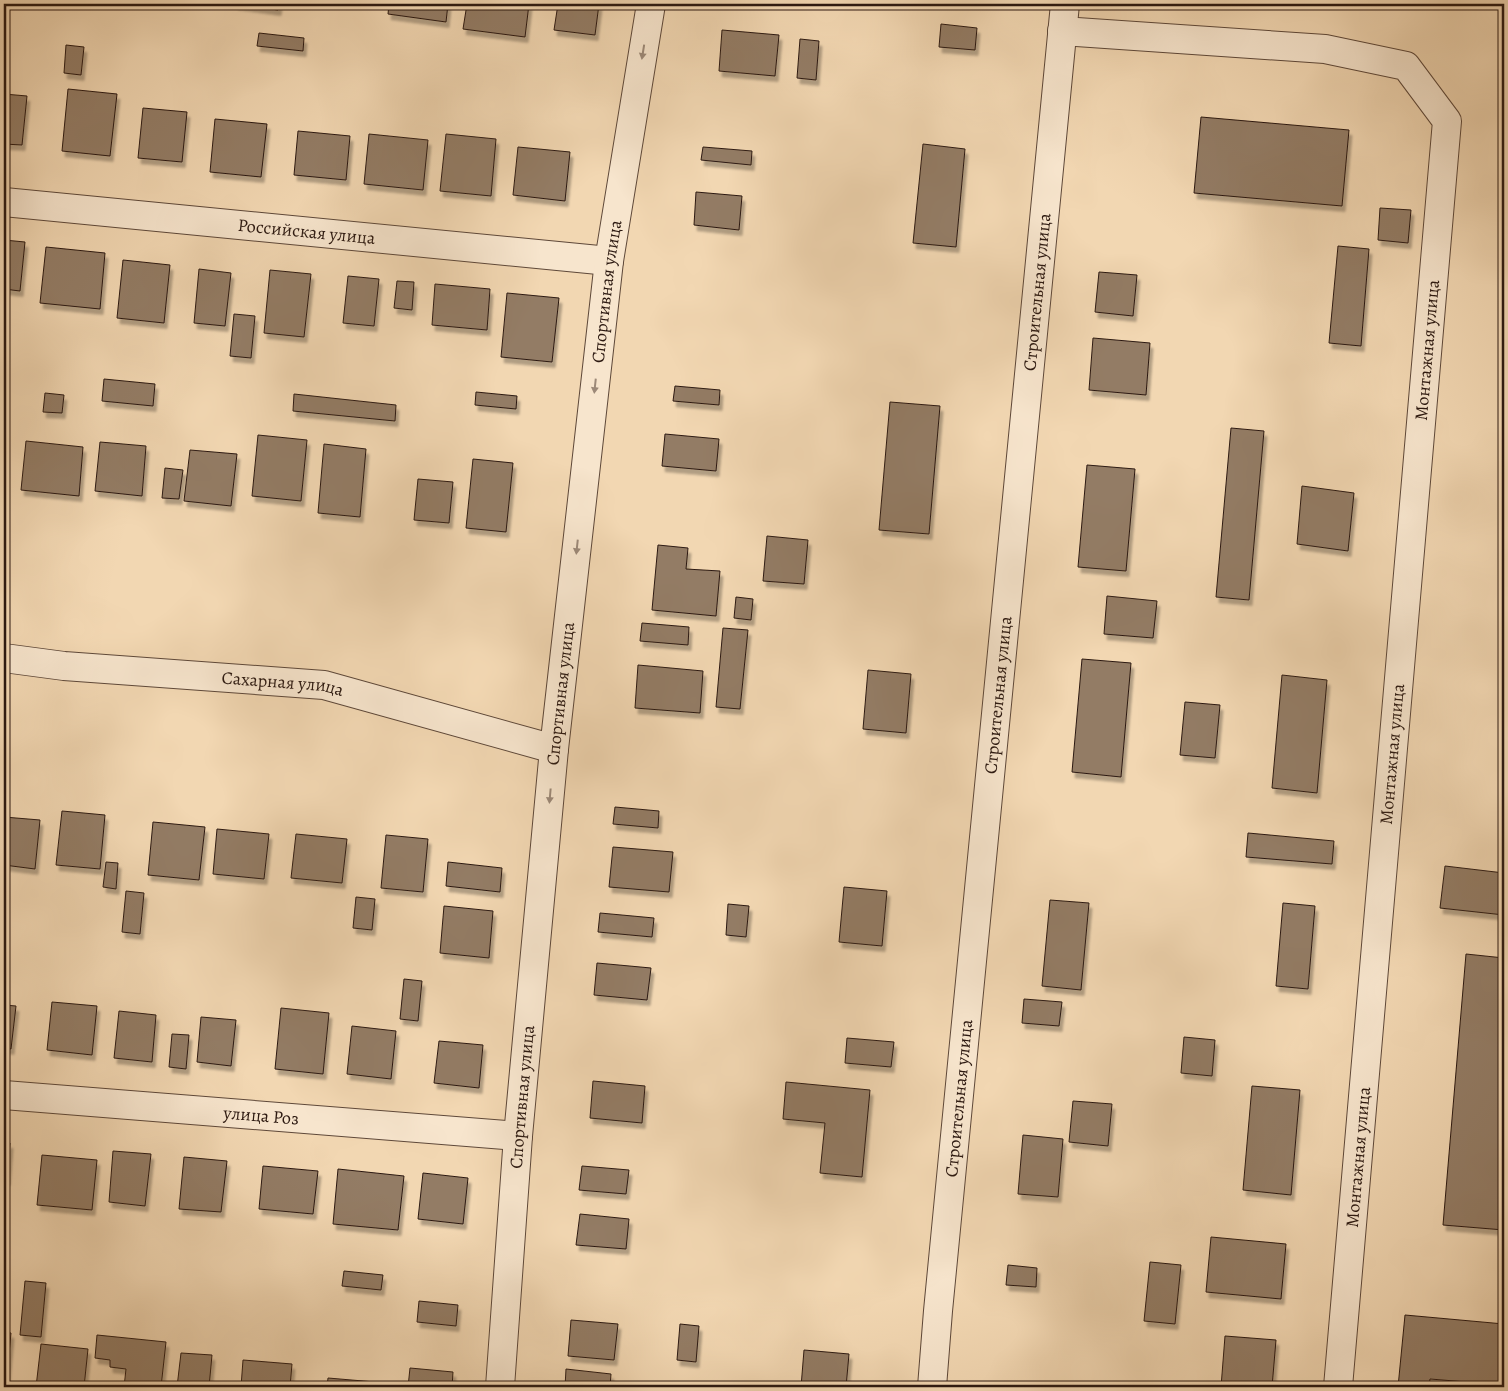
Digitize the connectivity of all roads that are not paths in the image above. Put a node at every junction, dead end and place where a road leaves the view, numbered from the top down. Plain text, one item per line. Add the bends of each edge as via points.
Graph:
1 (651, 4) edge
2 (1065, 4) edge
3 (1062, 31) junction
4 (4, 202) edge
5 (609, 261) junction
6 (4, 658) edge
7 (554, 749) junction
8 (4, 1095) edge
9 (518, 1136) junction
10 (500, 1387) edge
11 (932, 1387) edge
12 (1338, 1387) edge

1 -> 5 street, Спортивная улица
2 - 3 street, Строительная улица
3 - 11 street, Строительная улица
3 - 12 street, Монтажная улица via 1325,48 1406,66 1447,121
4 - 5 street, Российская улица
5 -> 7 street, Спортивная улица
6 - 7 street, Сахарная улица via 64,666 324,685
7 -> 9 street, Спортивная улица
8 - 9 street, улица Роз
9 - 10 street, Спортивная улица

